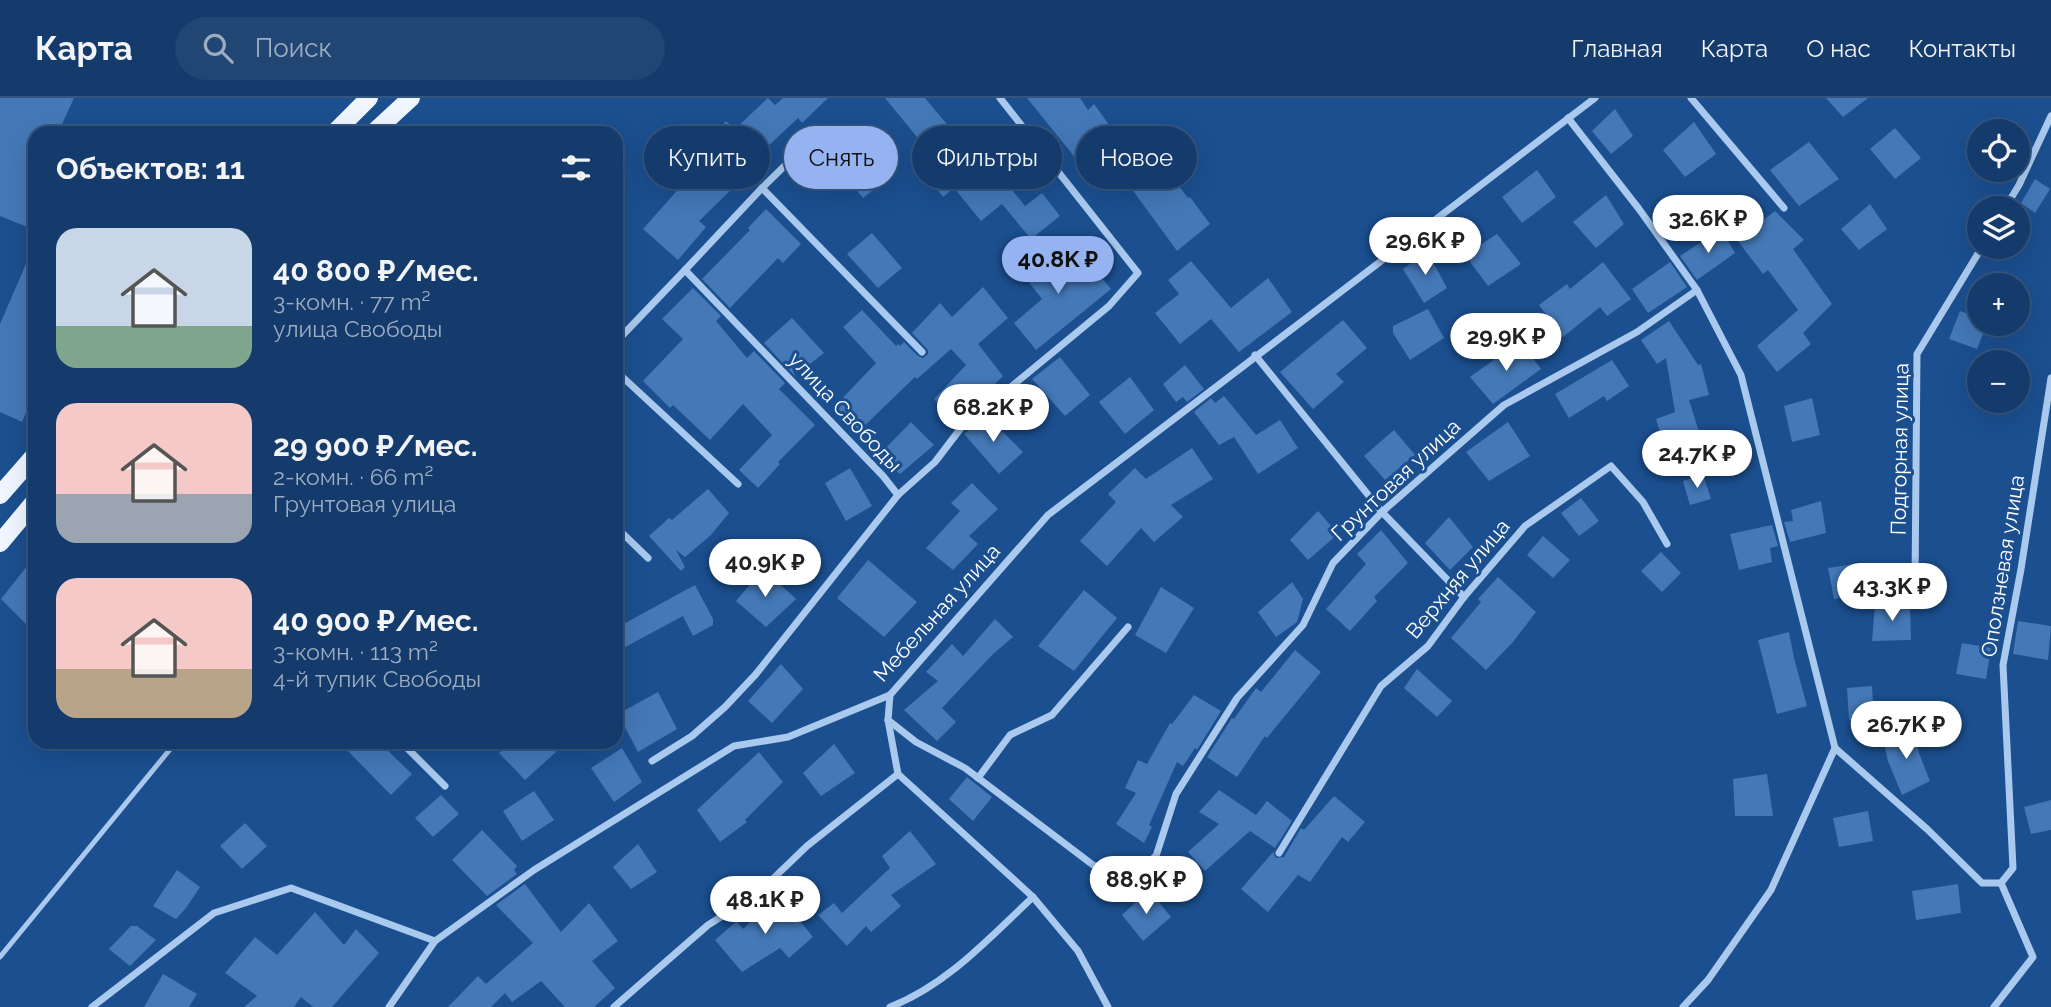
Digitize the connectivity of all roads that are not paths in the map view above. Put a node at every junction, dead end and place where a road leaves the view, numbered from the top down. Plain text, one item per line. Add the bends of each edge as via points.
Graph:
1 (369, 98) edge
2 (411, 98) edge
3 (1000, 98) edge
4 (1595, 98) edge
5 (1691, 98) edge
6 (2051, 116) edge
7 (1568, 118) junction
8 (341, 126) edge
9 (381, 126) edge
10 (784, 166) edge
11 (770, 180) edge
12 (761, 189) edge
13 (763, 189) edge
14 (2012, 196) edge
15 (1784, 208) dead end
16 (1975, 259) edge
17 (685, 270) junction
18 (1697, 290) junction
19 (623, 335) edge
20 (922, 352) dead end
21 (1255, 355) junction
22 (623, 377) edge
23 (2051, 378) edge
24 (28, 463) edge
25 (738, 484) dead end
26 (0, 495) edge
27 (898, 495) junction
28 (28, 509) edge
29 (1382, 512) junction
30 (623, 534) edge
31 (0, 542) edge
32 (1667, 544) dead end
33 (648, 558) dead end
34 (1915, 585) dead end
35 (1464, 597) junction
36 (1128, 627) dead end
37 (890, 695) junction
38 (888, 720) junction
39 (1835, 748) junction
40 (170, 749) edge
41 (408, 749) edge
42 (652, 761) dead end
43 (898, 774) junction
44 (978, 778) junction
45 (445, 786) dead end
46 (1279, 853) dead end
47 (2001, 883) junction
48 (1033, 897) junction
49 (435, 942) junction
50 (0, 957) edge
51 (92, 1007) edge
52 (389, 1007) edge
53 (614, 1007) edge
54 (890, 1007) edge
55 (1108, 1007) edge
56 (1683, 1007) edge
57 (1994, 1007) edge

1 - 8 main road
2 - 9 main road
3 - 27 street, улица Свободы via 1138,273 1109,306 961,428 935,462
4 - 7 street, Мебельная улица
5 - 15 street
6 - 14 street
7 - 18 street
7 - 21 street, Мебельная улица
10 - 11 street
12 - 17 street
13 - 20 street
16 - 34 street, Подгорная улица via 1917,355
17 - 19 street
17 - 27 street, улица Свободы
18 - 29 street, Грунтовая улица via 1637,332 1504,405
18 - 39 street via 1741,375
21 - 29 street
21 - 37 street, Мебельная улица via 1048,515
22 - 25 street
23 - 47 street, Оползневая улица via 2003,665 2013,868
24 - 26 main road
27 - 42 street via 756,674 691,736
28 - 31 main road
29 - 35 street
29 - 44 street, Грунтовая улица via 1333,564 1303,625 1237,698 1176,794 1156,856 1130,878 1093,865
30 - 33 street
32 - 35 street, Верхняя улица via 1643,502 1611,466 1525,526
35 - 46 street, Верхняя улица via 1428,646 1381,686
36 - 44 street via 1052,715 1010,735
37 - 38 street
37 - 49 street, Мебельная улица via 788,737 734,746 534,870
38 - 43 street
38 - 44 street, Грунтовая улица
39 - 47 street via 1982,883
39 - 56 street via 1771,890
40 - 50 lane
41 - 45 street
43 - 48 street
43 - 53 street via 807,846 756,895 708,925
47 - 57 street via 2033,957
48 - 54 street via 953,970
48 - 55 street via 1078,951
49 - 51 street via 291,888 214,913
49 - 52 street, Мебельная улица

